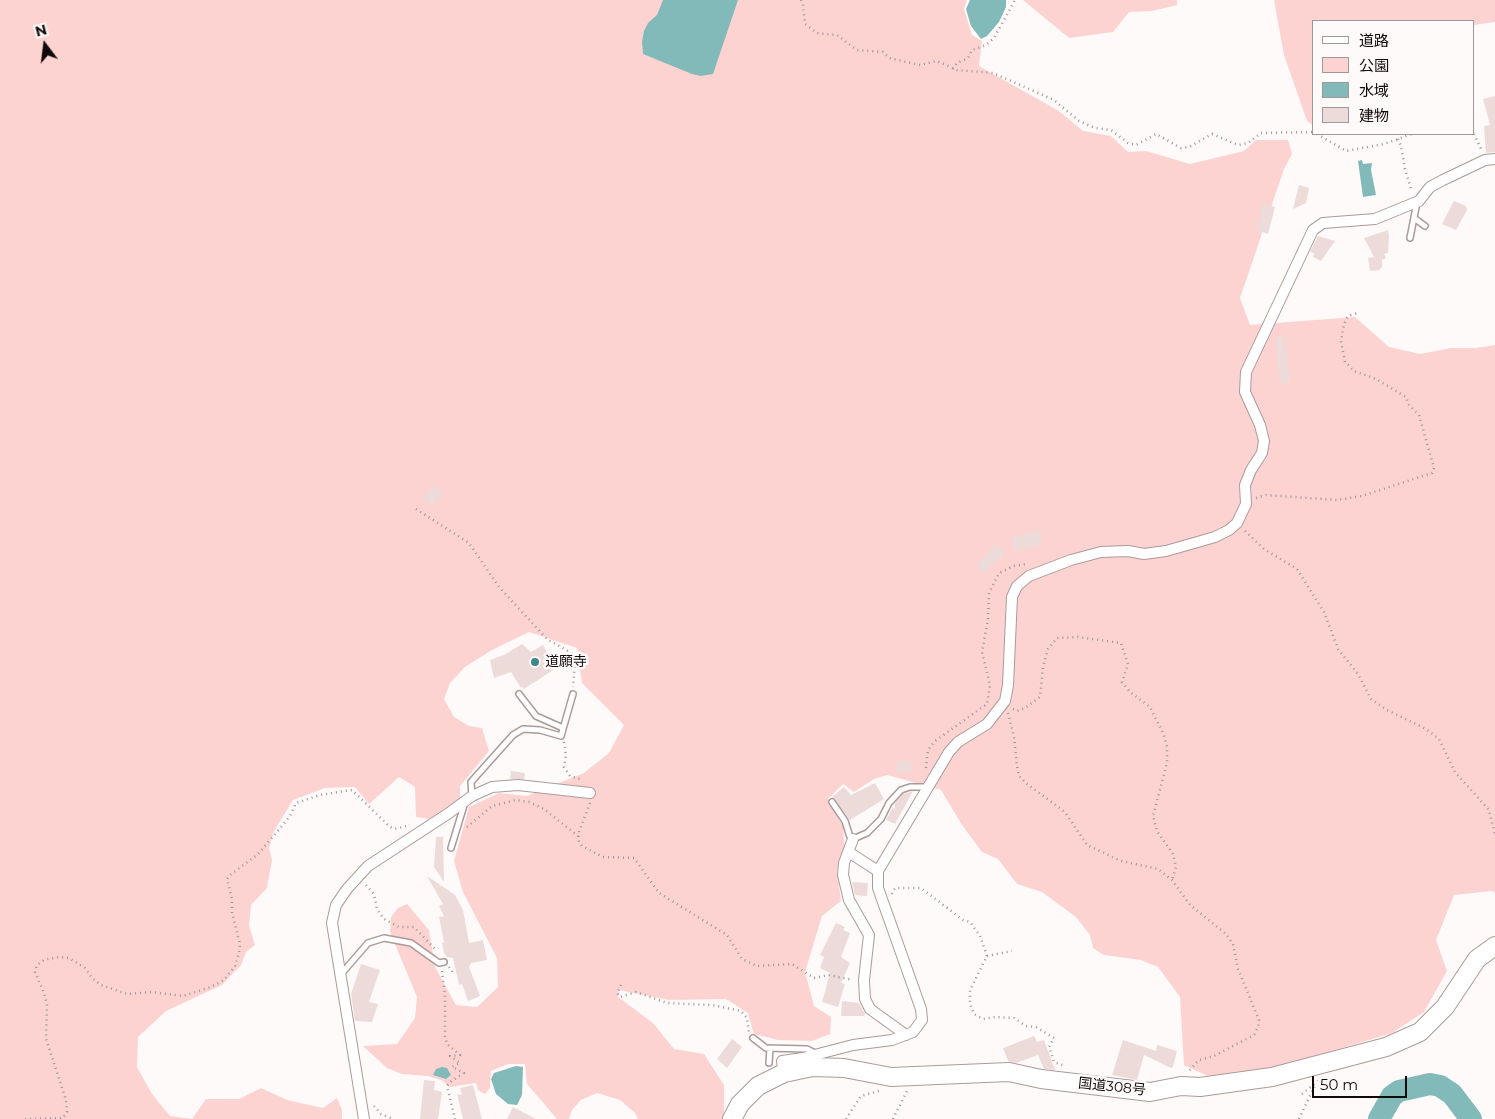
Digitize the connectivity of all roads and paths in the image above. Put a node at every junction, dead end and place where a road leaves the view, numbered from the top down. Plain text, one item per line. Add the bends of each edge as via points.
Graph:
1 (1015, 0) edge
2 (801, 1) edge
3 (953, 68) junction
4 (1312, 133) edge
5 (1318, 135) edge
6 (1409, 135) edge
7 (1475, 135) edge
8 (1398, 139) junction
9 (1490, 160) edge
10 (1417, 202) junction
11 (1414, 218) junction
12 (1424, 226) dead end
13 (1410, 238) dead end
14 (1358, 313) dead end
15 (1246, 500) junction
16 (416, 509) dead end
17 (1236, 522) junction
18 (1031, 564) dead end
19 (519, 694) dead end
20 (573, 694) joint
21 (1002, 707) junction
22 (563, 728) junction
23 (561, 736) junction
24 (929, 784) junction
25 (590, 792) junction
26 (468, 798) junction
27 (832, 802) dead end
28 (433, 823) junction
29 (1495, 835) edge
30 (578, 836) junction
31 (455, 837) junction
32 (853, 839) junction
33 (451, 848) dead end
34 (850, 853) junction
35 (878, 871) junction
36 (356, 879) junction
37 (1172, 880) junction
38 (890, 922) junction
39 (1495, 946) edge
40 (1012, 951) dead end
41 (987, 956) junction
42 (442, 962) junction
43 (454, 974) dead end
44 (864, 974) junction
45 (340, 975) junction
46 (621, 984) dead end
47 (906, 1035) junction
48 (753, 1038) joint
49 (770, 1048) junction
50 (817, 1054) junction
51 (777, 1068) junction
52 (922, 1076) junction
53 (1316, 1082) dead end
54 (1072, 1083) junction
55 (1181, 1086) junction
56 (884, 1091) dead end
57 (361, 1104) junction
58 (26, 1119) edge
59 (364, 1119) edge
60 (393, 1119) edge
61 (455, 1119) edge
62 (732, 1119) edge
63 (846, 1119) edge
64 (893, 1119) edge
65 (1300, 1119) edge

1 - 3 path via 994,38 972,50 968,58
2 - 3 path via 805,24 816,33 837,35 857,50 883,52 889,58 920,65 936,62
3 - 4 path via 993,73 1010,80 1054,100 1079,121 1095,128 1112,130 1128,143 1136,145 1156,134 1182,148 1212,134 1238,146 1261,133
5 - 8 path via 1346,152
6 - 8 path
7 - 9 path
8 - 10 path via 1412,195
9 - 10 street via 1430,187
10 - 11 lane
10 - 15 street via 1375,219 1329,222 1313,230 1246,372 1244,392 1264,441 1262,453 1245,486
11 - 12 lane
11 - 13 lane
14 - 15 path via 1348,316 1344,324 1341,341 1345,362 1354,371 1376,379 1406,398 1419,415 1434,468 1432,473 1362,496 1338,500 1266,495
15 - 17 street
16 - 20 path via 469,543 499,587 547,639 573,654
17 - 21 street via 1215,538 1174,549 1144,554 1101,552 1029,576 1012,597 1008,685
17 - 29 path via 1264,549 1297,569 1324,612 1338,649 1372,699 1439,739 1455,772 1489,810
18 - 24 path via 1013,566 999,573 993,582 982,652 990,685 989,696 986,704 944,734 928,750 926,773
19 - 22 lane via 536,716
20 - 22 lane
21 - 24 street via 987,724 958,742
21 - 37 path via 1011,721 1017,766 1027,784 1064,812 1088,845 1121,860 1158,869
21 - 37 path via 1017,711 1040,697 1048,649 1057,638 1078,637 1121,643 1128,664 1122,682 1150,707 1167,747 1167,763 1153,816 1157,831 1173,854 1176,866
22 - 23 lane
23 - 25 path via 566,755 564,767 570,776 587,783
23 - 26 lane via 523,729 513,735 471,782
24 - 32 lane via 901,790 881,819 867,833
24 - 35 street
25 - 26 street via 518,785 492,787
25 - 30 path
26 - 28 street
26 - 31 lane
27 - 32 lane
28 - 36 street via 368,866
28 - 58 path via 426,821 395,829 352,790 296,802 257,855 230,874 227,880 239,953 235,966 224,980 211,987 183,996 152,992 127,994 101,985 85,968 69,958 44,960 37,965 35,972 47,1004 46,1038 67,1112 63,1118
30 - 31 path via 544,810 516,800 492,806
30 - 44 path via 582,846 603,857 634,858 659,893 727,935 742,959 749,963 757,966 792,964 814,978 828,976 857,980
31 - 33 lane
32 - 34 street
34 - 35 street
34 - 44 street via 844,863 845,885 854,910 869,935
35 - 38 street via 878,888
36 - 42 path via 366,884 374,894 377,909 384,919 399,926 414,927 430,942
36 - 45 street via 336,905 332,923
37 - 55 path via 1190,905 1226,934 1233,944 1238,969 1259,1020 1254,1035 1214,1056 1199,1060
38 - 41 path via 895,913 892,894 895,888 921,888 970,922 980,936
38 - 47 street via 921,1009 922,1020 913,1032
39 - 55 highway, 国道308号 via 1477,959 1433,1021 1404,1040 1272,1077 1200,1088
40 - 41 path
41 - 54 path via 970,990 974,1014 983,1019 1014,1018 1054,1038 1049,1046 1054,1062 1066,1066
42 - 43 path
42 - 45 lane via 411,943 384,938 368,943
42 - 61 path via 445,1036 447,1044 460,1054 450,1056 460,1063 452,1067 464,1073 447,1086
44 - 47 street via 865,998 870,1009
45 - 57 street
46 - 48 path via 617,993 620,997 636,992 667,1003 712,1005 746,1014
47 - 50 street
48 - 49 lane
49 - 50 lane via 807,1049
49 - 51 lane
50 - 51 street via 782,1061
51 - 52 highway, 国道308号 via 828,1067 891,1077
51 - 62 highway, 国道308号 via 748,1094
52 - 54 highway, 国道308号 via 1009,1072
52 - 64 path via 906,1092
53 - 65 path
54 - 55 highway, 国道308号 via 1150,1092
56 - 63 path via 861,1096
57 - 59 street
57 - 60 path via 372,1104 381,1114

